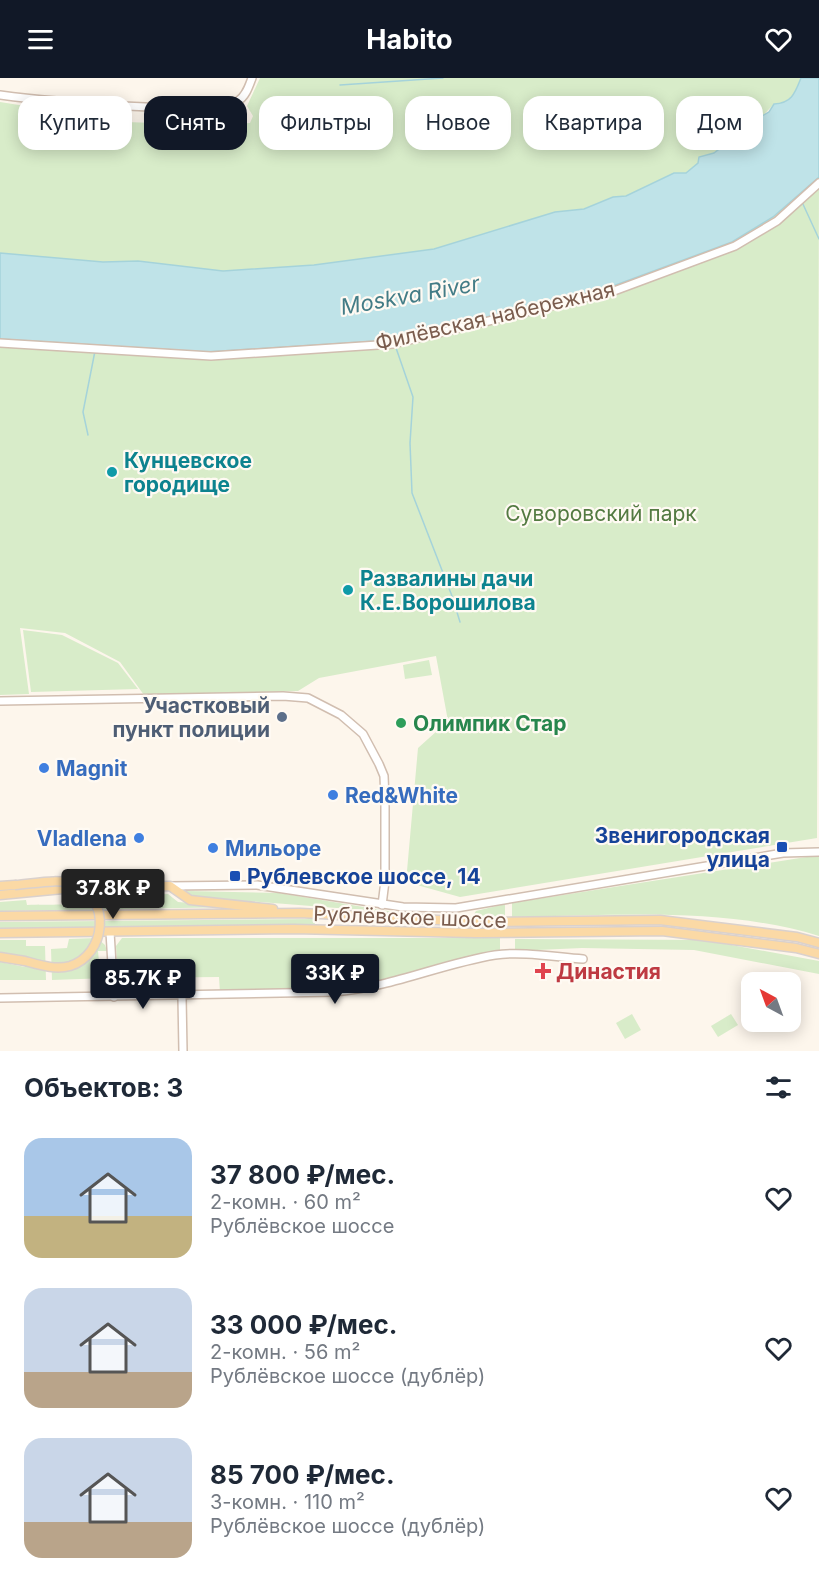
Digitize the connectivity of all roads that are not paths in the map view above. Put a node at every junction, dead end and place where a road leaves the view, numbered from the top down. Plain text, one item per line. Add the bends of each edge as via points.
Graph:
1 (252, 78) edge
2 (0, 95) edge
3 (819, 183) edge
4 (0, 343) edge
5 (0, 701) edge
6 (819, 852) edge
7 (0, 886) edge
8 (170, 886) junction
9 (0, 895) edge
10 (382, 905) junction
11 (300, 913) junction
12 (0, 916) edge
13 (110, 932) junction
14 (0, 933) edge
15 (819, 943) edge
16 (819, 954) edge
17 (0, 957) edge
18 (583, 959) dead end
19 (114, 997) junction
20 (182, 997) junction
21 (0, 998) edge
22 (183, 1051) edge

1 - 2 street via 245,95 237,102 199,107 124,106
3 - 4 street, Филёвская набережная via 777,220 735,246 614,291 393,344 211,356
5 - 10 street via 283,696 308,698 341,715 363,734 384,776
6 - 10 street via 783,853 456,908
7 - 17 main road, bridge via 73,884 88,894 98,906 100,916 99,935 84,958 59,968
8 - 9 main road via 84,887
8 - 10 street via 257,885
8 - 11 main road via 190,900
11 - 12 main road, Рублёвское шоссе
11 - 15 main road, Рублёвское шоссе via 477,922 660,920
13 - 14 main road, Рублёвское шоссе
13 - 16 main road, Рублёвское шоссе via 662,931 773,944
13 - 19 street
18 - 20 street via 498,955 367,989
19 - 20 street
19 - 21 street
20 - 22 street

